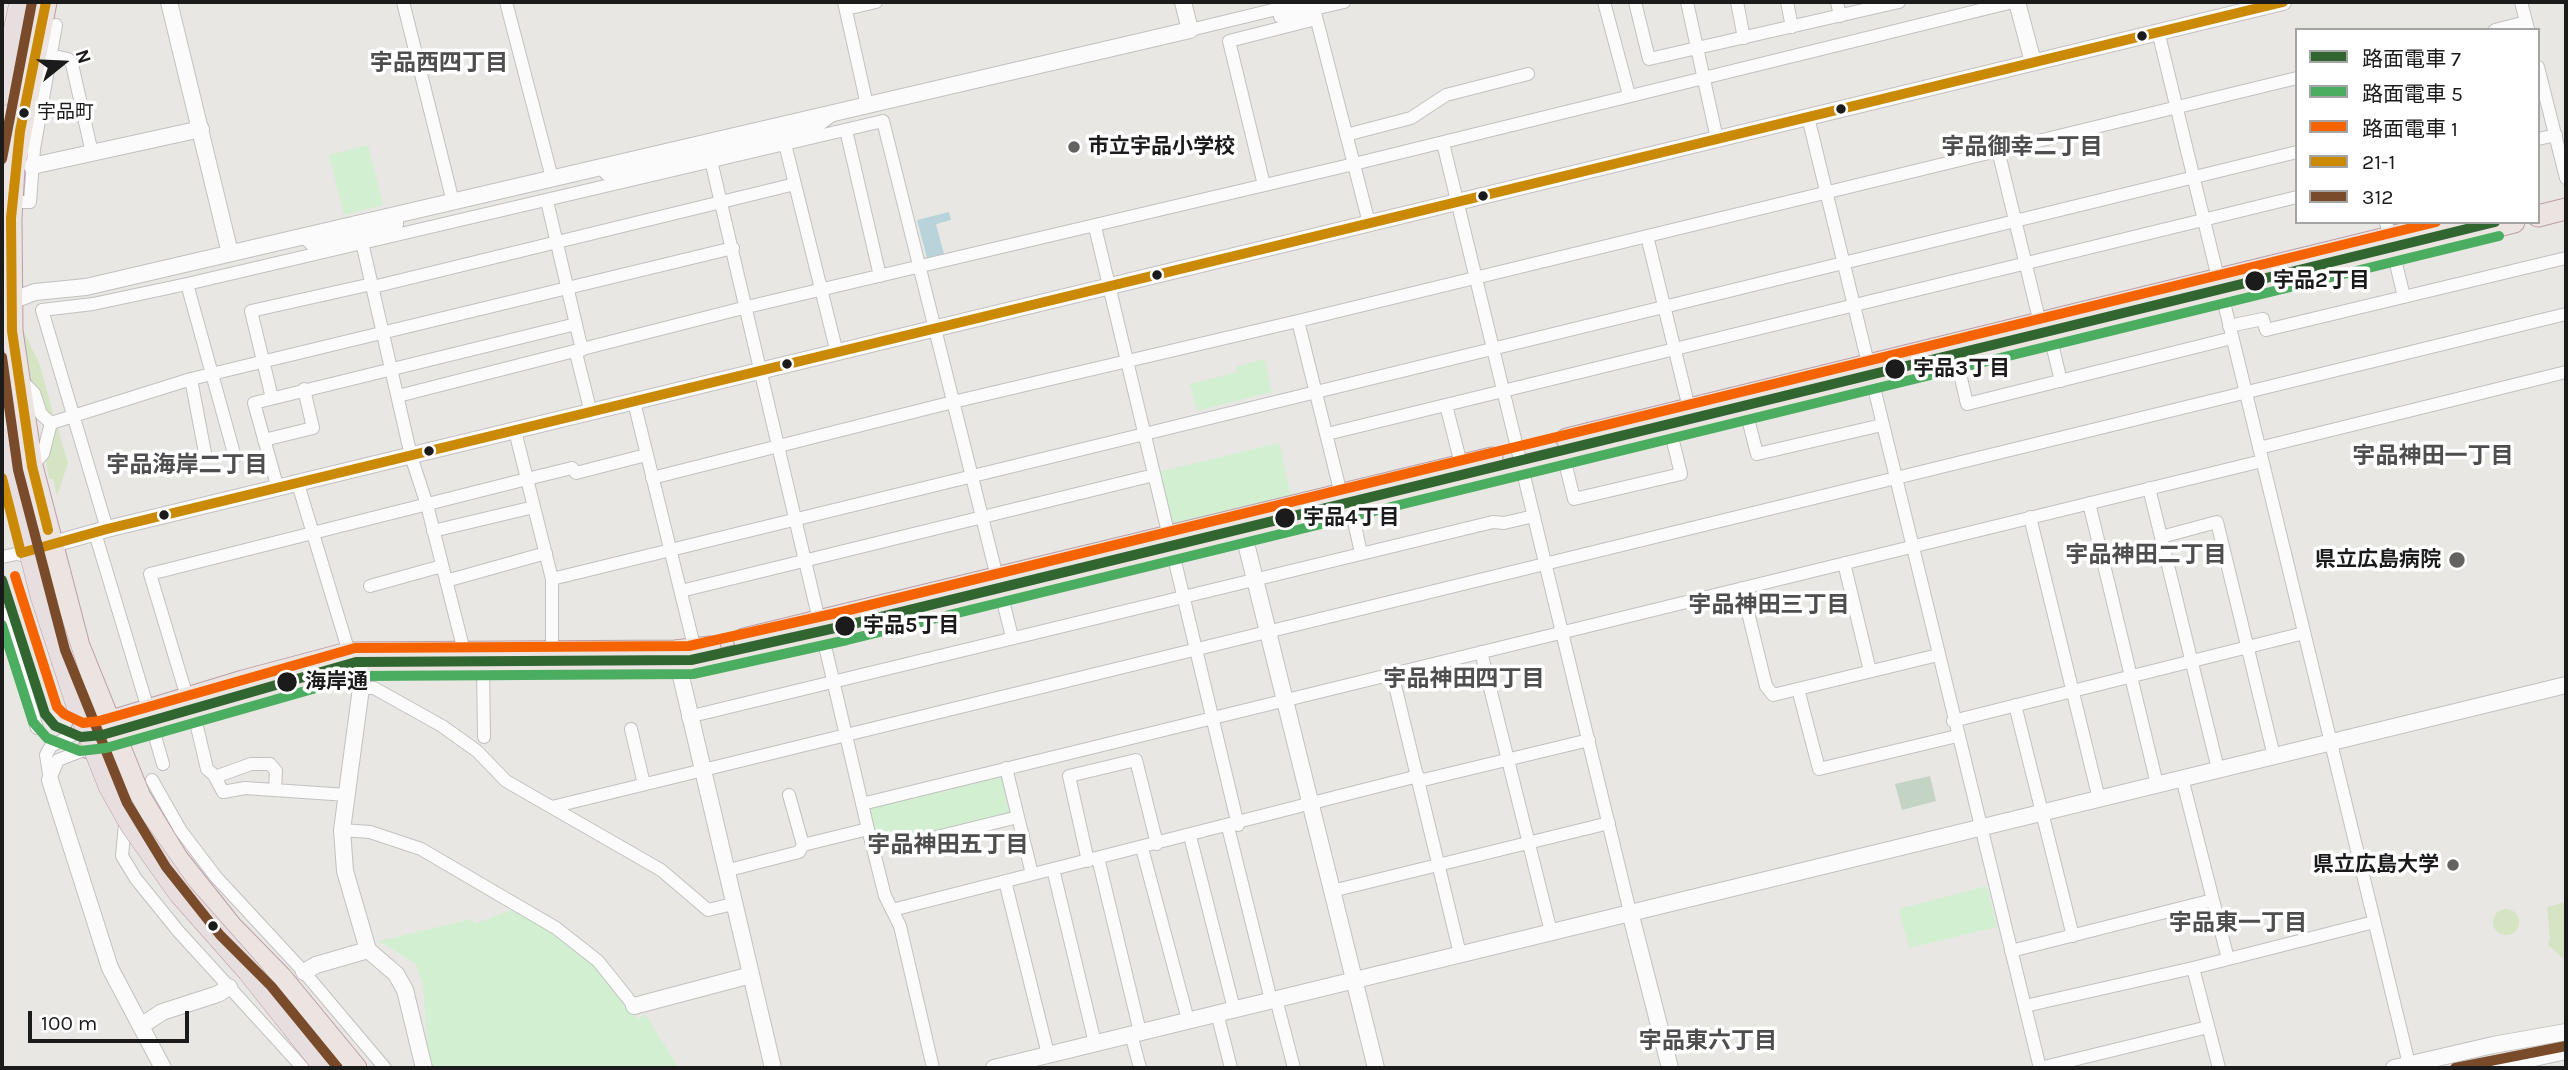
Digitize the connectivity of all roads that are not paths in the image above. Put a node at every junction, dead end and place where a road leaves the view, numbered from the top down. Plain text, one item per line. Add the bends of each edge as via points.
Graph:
1 (11, 2) edge
2 (21, 2) edge
3 (46, 2) edge
4 (169, 2) edge
5 (403, 2) edge
6 (506, 2) edge
7 (876, 2) edge
8 (1182, 2) edge
9 (1345, 2) edge
10 (1604, 2) edge
11 (1635, 2) edge
12 (1687, 2) edge
13 (1737, 2) edge
14 (1787, 2) edge
15 (1837, 2) edge
16 (1899, 2) edge
17 (2015, 2) edge
18 (2283, 2) edge
19 (2521, 2) edge
20 (845, 5) edge
21 (1312, 10) edge
22 (1840, 16) junction
23 (56, 25) dead end
24 (2527, 26) edge
25 (1792, 27) junction
26 (1189, 30) junction
27 (2158, 31) junction
28 (1744, 38) junction
29 (2, 49) edge
30 (1696, 49) junction
31 (43, 55) junction
32 (2033, 62) junction
33 (1528, 74) dead end
34 (1702, 76) junction
35 (2295, 78) edge
36 (2542, 93) edge
37 (2, 94) edge
38 (1629, 95) junction
39 (867, 105) junction
40 (2176, 107) junction
41 (836, 112) junction
42 (1808, 117) junction
43 (201, 129) junction
44 (846, 130) junction
45 (1346, 135) junction
46 (2556, 135) junction
47 (1717, 139) junction
48 (2540, 139) edge
49 (1443, 143) junction
50 (786, 144) junction
51 (1998, 149) junction
52 (2295, 152) edge
53 (92, 153) junction
54 (710, 157) junction
55 (1354, 164) junction
56 (32, 166) junction
57 (590, 169) junction
58 (552, 178) junction
59 (2193, 178) junction
60 (2566, 178) edge
61 (795, 184) junction
62 (1264, 186) junction
63 (1826, 191) junction
64 (2566, 195) edge
65 (2295, 197) edge
66 (547, 201) junction
67 (1457, 201) junction
68 (21, 202) junction
69 (453, 202) junction
70 (721, 202) junction
71 (2540, 202) edge
72 (2566, 209) edge
73 (397, 215) junction
74 (2540, 216) edge
75 (2203, 220) junction
76 (1369, 222) junction
77 (2015, 222) junction
78 (2444, 224) edge
79 (2497, 224) edge
80 (1094, 227) junction
81 (303, 236) junction
82 (1647, 236) junction
83 (2389, 237) edge
84 (362, 240) junction
85 (557, 242) junction
86 (733, 248) junction
87 (230, 253) junction
88 (2566, 258) edge
89 (2026, 263) junction
90 (1844, 264) junction
91 (918, 268) junction
92 (880, 276) junction
93 (1476, 278) junction
94 (187, 284) junction
95 (373, 285) junction
96 (1108, 286) junction
97 (2220, 287) junction
98 (568, 289) junction
99 (821, 290) junction
100 (2404, 297) junction
101 (7, 302) edge
102 (1854, 305) junction
103 (747, 307) junction
104 (1665, 307) junction
105 (2566, 314) edge
106 (1298, 321) junction
107 (576, 324) junction
108 (933, 329) junction
109 (2045, 330) junction
110 (385, 332) junction
111 (2230, 332) junction
112 (1493, 347) junction
113 (1675, 349) junction
114 (579, 352) junction
115 (837, 353) junction
116 (1127, 361) junction
117 (1956, 361) junction
118 (264, 362) junction
119 (392, 368) junction
120 (762, 371) junction
121 (1870, 372) junction
122 (2566, 372) edge
123 (212, 375) junction
124 (18, 376) junction
125 (191, 379) junction
126 (2061, 381) junction
127 (304, 390) junction
128 (1315, 390) junction
129 (1503, 391) junction
130 (2246, 393) junction
131 (398, 396) junction
132 (272, 398) junction
133 (634, 402) junction
134 (953, 402) junction
135 (1446, 405) junction
136 (1689, 408) junction
137 (1746, 411) junction
138 (591, 413) junction
139 (74, 416) junction
140 (51, 423) junction
141 (1882, 425) junction
142 (1670, 429) junction
143 (515, 431) junction
144 (1144, 432) junction
145 (1327, 433) junction
146 (2, 440) edge
147 (264, 440) junction
148 (778, 445) junction
149 (205, 453) dead end
150 (1563, 454) junction
151 (2260, 454) junction
152 (646, 455) junction
153 (411, 456) junction
154 (235, 457) dead end
155 (1519, 458) junction
156 (1461, 464) junction
157 (32, 466) junction
158 (970, 475) junction
159 (1154, 475) junction
160 (1895, 477) junction
161 (2, 478) edge
162 (652, 478) junction
163 (527, 479) junction
164 (298, 484) junction
165 (2149, 488) junction
166 (278, 489) junction
167 (1346, 501) junction
168 (2089, 503) junction
169 (427, 505) junction
170 (534, 507) junction
171 (1534, 516) junction
172 (981, 517) junction
173 (2030, 517) junction
174 (794, 518) junction
175 (1242, 526) junction
176 (101, 531) junction
177 (433, 531) junction
178 (313, 533) junction
179 (2161, 537) junction
180 (1170, 543) junction
181 (51, 545) junction
182 (670, 548) junction
183 (1912, 548) junction
184 (546, 553) junction
185 (1361, 554) junction
186 (12, 555) edge
187 (804, 561) junction
188 (1844, 563) junction
189 (1546, 564) junction
190 (442, 566) junction
191 (552, 579) junction
192 (1256, 579) junction
193 (446, 581) junction
194 (370, 586) dead end
195 (998, 586) junction
196 (1742, 588) junction
197 (681, 591) junction
198 (1183, 597) junction
199 (2, 613) edge
200 (820, 628) junction
201 (1268, 631) junction
202 (1563, 633) junction
203 (2304, 633) junction
204 (1012, 638) junction
205 (2247, 647) junction
206 (1196, 649) junction
207 (464, 651) junction
208 (1481, 652) junction
209 (1938, 655) junction
210 (683, 656) junction
211 (552, 658) junction
212 (2192, 661) junction
213 (483, 666) junction
214 (355, 670) junction
215 (1870, 671) junction
216 (1392, 673) junction
217 (2132, 676) junction
218 (832, 681) junction
219 (2566, 685) edge
220 (1798, 689) junction
221 (2072, 691) junction
222 (1285, 700) junction
223 (2015, 705) junction
224 (190, 706) junction
225 (1212, 716) junction
226 (688, 717) junction
227 (150, 718) junction
228 (1953, 721) junction
229 (37, 728) dead end
230 (632, 729) dead end
231 (112, 730) junction
232 (845, 734) junction
233 (1957, 736) junction
234 (484, 737) dead end
235 (85, 739) junction
236 (1589, 740) junction
237 (2331, 743) junction
238 (2274, 756) junction
239 (1508, 759) junction
240 (163, 764) dead end
241 (1006, 768) junction
242 (701, 769) junction
243 (2218, 769) junction
244 (215, 777) junction
245 (2182, 778) junction
246 (1418, 779) junction
247 (50, 780) junction
248 (152, 780) dead end
249 (644, 784) junction
250 (2157, 784) junction
251 (275, 789) junction
252 (789, 794) dead end
253 (347, 795) junction
254 (2099, 799) junction
255 (862, 804) junction
256 (1310, 804) junction
257 (552, 807) junction
258 (2041, 813) junction
259 (1018, 817) junction
260 (1609, 822) junction
261 (125, 824) junction
262 (1233, 826) junction
263 (158, 827) junction
264 (867, 829) junction
265 (1980, 829) junction
266 (342, 830) junction
267 (181, 831) junction
268 (1189, 836) junction
269 (1528, 842) junction
270 (908, 844) dead end
271 (1157, 844) junction
272 (803, 845) junction
273 (1142, 848) junction
274 (1093, 860) junction
275 (1438, 864) junction
276 (1053, 869) junction
277 (725, 871) junction
278 (1032, 874) junction
279 (1005, 881) junction
280 (1332, 891) junction
281 (2213, 900) junction
282 (733, 904) junction
283 (892, 910) junction
284 (1630, 912) junction
285 (2374, 922) junction
286 (1551, 932) junction
287 (2073, 936) junction
288 (368, 950) junction
289 (2011, 951) junction
290 (1460, 954) junction
291 (2228, 959) junction
292 (2193, 968) junction
293 (304, 972) junction
294 (751, 975) junction
295 (1354, 980) junction
296 (229, 987) junction
297 (1274, 1000) junction
298 (634, 1006) joint
299 (2025, 1006) junction
300 (1234, 1009) junction
301 (338, 1011) junction
302 (1217, 1013) junction
303 (1188, 1020) junction
304 (141, 1026) junction
305 (2208, 1027) junction
306 (2566, 1032) edge
307 (1136, 1033) junction
308 (1095, 1043) junction
309 (2566, 1051) edge
310 (350, 1059) edge
311 (1047, 1059) edge
312 (312, 1064) edge
313 (2405, 1067) edge
314 (163, 1068) edge
315 (385, 1068) edge
316 (424, 1068) edge
317 (773, 1068) edge
318 (933, 1068) edge
319 (993, 1068) edge
320 (1140, 1068) edge
321 (1231, 1068) edge
322 (1294, 1068) edge
323 (1376, 1068) edge
324 (1670, 1068) edge
325 (2040, 1068) edge
326 (2219, 1068) edge
327 (2488, 1068) edge

1 - 29 highway
2 - 37 highway
3 - 31 highway
4 - 43 street
5 - 69 street
6 - 58 street
7 - 20 street
8 - 26 street
9 - 21 street
10 - 38 street
11 - 30 street via 1649,58
12 - 30 street
13 - 28 street
14 - 25 street
15 - 22 street
16 - 22 street
17 - 32 street
17 - 34 street
18 - 27 street
19 - 24 street
20 - 39 street
21 - 26 street via 1261,13
21 - 45 street
21 - 62 street via 1229,41
22 - 25 street
23 - 31 street
25 - 28 street
26 - 39 street
27 - 32 street
27 - 40 street
28 - 30 street
30 - 34 street
31 - 53 street via 68,59 72,64
31 - 56 street via 46,75
31 - 68 highway via 20,131
32 - 42 street
33 - 45 street via 1446,94 1411,118
34 - 38 street
34 - 47 street
35 - 40 street
36 - 46 street
38 - 49 street
39 - 41 street
40 - 51 street
40 - 59 street
41 - 54 street via 820,125
41 - 57 street
42 - 47 street
42 - 63 street
43 - 53 street
43 - 87 street
44 - 50 street
44 - 91 street via 883,121
44 - 92 street
45 - 55 street
46 - 48 street
46 - 60 street
47 - 67 street
49 - 55 street
49 - 67 street
50 - 54 street
50 - 61 street
51 - 63 street
51 - 77 street
52 - 59 street
53 - 56 street
54 - 57 street via 601,175
54 - 66 street
54 - 70 street
55 - 62 street
55 - 76 street
56 - 68 street
57 - 58 street
58 - 69 street
59 - 75 street
59 - 77 street
61 - 70 street
61 - 99 street
62 - 80 street
63 - 82 street
63 - 90 street
64 - 71 highway
65 - 75 street
66 - 84 street
66 - 85 street
67 - 76 street
67 - 93 street
68 - 101 highway
69 - 73 street
70 - 85 street
70 - 86 street
72 - 74 highway
73 - 81 street
73 - 84 street via 397,224
75 - 89 street
75 - 97 street
76 - 96 street
77 - 89 street
77 - 90 street
78 - 83 highway
79 - 83 highway
80 - 91 street
80 - 96 street
81 - 84 street via 312,245
81 - 87 street
82 - 93 street
82 - 104 street
83 - 97 highway
83 - 100 street
84 - 94 street
84 - 95 street
85 - 95 street
85 - 98 street
86 - 98 street
86 - 103 street
87 - 101 street via 86,287 35,292
88 - 100 street
89 - 102 street
89 - 109 street
90 - 102 street
90 - 104 street
91 - 92 street
91 - 108 street
92 - 99 street
93 - 106 street
93 - 112 street
94 - 123 street
94 - 139 street via 42,310
95 - 110 street
95 - 118 street via 251,311
96 - 108 street
96 - 116 street
97 - 109 highway
97 - 111 street
98 - 107 street
98 - 110 street
99 - 103 street
99 - 115 street
100 - 111 street via 2266,330 2263,319
101 - 124 highway
102 - 113 street
102 - 121 street
103 - 114 street
103 - 120 street
104 - 112 street
104 - 113 street
105 - 130 street
106 - 116 street
106 - 128 street
107 - 114 street
107 - 119 street
108 - 115 street
108 - 134 street
109 - 117 highway
109 - 121 highway
109 - 126 street
110 - 118 street
110 - 119 street
111 - 126 street
111 - 130 street
112 - 128 street
112 - 129 street
113 - 129 street
113 - 136 street
114 - 131 street
114 - 138 street
115 - 120 street
116 - 134 street
116 - 144 street
117 - 121 highway
117 - 126 street via 1967,404
118 - 123 street
118 - 132 street
119 - 127 street
119 - 131 street
120 - 133 street
120 - 148 street
121 - 136 highway
121 - 137 highway
121 - 141 street
122 - 151 street
123 - 125 street
123 - 154 street
124 - 140 street
124 - 157 highway
125 - 139 street
125 - 149 street
127 - 132 street
127 - 147 street via 313,428
128 - 144 street
128 - 145 street
129 - 135 street
129 - 155 street
130 - 151 street
130 - 160 street
131 - 153 street
132 - 147 street via 254,403
133 - 138 street
133 - 152 street
134 - 148 street
134 - 158 street
135 - 145 street
135 - 156 street
136 - 155 highway
137 - 141 street via 1757,454
137 - 142 highway
138 - 143 street
139 - 140 street
139 - 176 street
140 - 157 street via 43,454
141 - 160 street
142 - 150 highway
142 - 150 street via 1681,474 1574,499
143 - 153 street
143 - 163 street
144 - 158 street
144 - 159 street
145 - 167 street
146 - 312 highway, bridge via 42,596 110,786 131,825 180,893 249,971
147 - 166 street
148 - 162 street
148 - 174 street
150 - 155 highway
151 - 165 street
151 - 203 street
152 - 162 street
152 - 163 street
153 - 164 street
153 - 169 street
155 - 156 highway
155 - 167 highway
155 - 171 street
156 - 167 highway
157 - 181 highway
158 - 172 street
158 - 174 street
159 - 172 street
159 - 180 street
160 - 183 street
160 - 189 street
161 - 186 highway
162 - 182 street
163 - 169 street
163 - 170 street
164 - 166 street
164 - 178 street
165 - 168 street
165 - 179 street
166 - 176 street
167 - 175 highway
167 - 185 street
168 - 173 street
168 - 217 street
169 - 177 street
169 - 178 street
170 - 177 street
170 - 184 street
171 - 185 street
171 - 189 street
172 - 187 street
172 - 195 street
173 - 183 street
173 - 221 street
174 - 182 street
174 - 187 street
175 - 180 highway
175 - 192 street
176 - 181 street
176 - 227 street
177 - 190 street
178 - 214 street
178 - 224 street via 150,573
179 - 205 street via 2217,522
179 - 212 street
180 - 195 highway
180 - 198 street
181 - 186 street
181 - 231 highway via 79,646
182 - 191 street
182 - 197 street
183 - 188 street
183 - 209 street
184 - 191 street
184 - 193 street
185 - 192 street
186 - 235 highway
187 - 197 street
187 - 200 street
188 - 196 street
188 - 215 street
189 - 201 street
189 - 202 street
190 - 193 street
190 - 194 street
191 - 211 street
192 - 198 street
192 - 201 street
193 - 207 street
195 - 200 highway
195 - 204 street
196 - 202 street
196 - 220 street via 1766,687 1773,695
197 - 210 street
198 - 204 street
198 - 206 street
199 - 229 street
200 - 210 highway
200 - 218 street
201 - 206 street
201 - 222 street
202 - 208 street
202 - 236 street
203 - 205 street
203 - 237 street
204 - 218 street
205 - 212 street
205 - 238 street
206 - 225 street
206 - 232 street
207 - 211 highway
207 - 214 highway
208 - 216 street
208 - 239 street
209 - 215 street
209 - 228 street
210 - 211 highway
210 - 226 street
211 - 213 highway
212 - 217 street
212 - 243 street
213 - 214 highway
213 - 234 street
214 - 224 highway
214 - 253 street
214 - 257 street via 374,688 477,751 506,780
215 - 220 street
216 - 222 street
216 - 246 street
217 - 221 street
217 - 250 street
218 - 226 street
218 - 232 street
219 - 237 street
220 - 233 street via 1819,769
221 - 223 street
221 - 254 street
222 - 225 street
222 - 256 street
223 - 228 street
223 - 258 street
224 - 227 highway
224 - 244 street via 207,769
225 - 241 street
225 - 262 street
226 - 242 street
227 - 231 highway
227 - 240 street
228 - 233 street
230 - 249 street
231 - 235 highway
231 - 263 highway
232 - 242 street
232 - 255 street
233 - 265 street
235 - 247 street via 58,760
235 - 247 street via 51,746 46,755
235 - 261 highway
236 - 239 street
236 - 260 street
237 - 238 street
237 - 285 street
238 - 243 street
239 - 246 street
239 - 269 street
241 - 255 street
241 - 259 street
242 - 249 street
242 - 277 street
243 - 245 street
244 - 251 street via 223,792
244 - 251 street via 251,764 270,764 276,771
245 - 250 street
245 - 281 street
246 - 256 street
246 - 275 street
247 - 304 street via 110,968
248 - 267 street
249 - 257 street
250 - 254 street
251 - 253 street
252 - 272 street
253 - 266 street
254 - 258 street
255 - 264 street
256 - 262 street
256 - 280 street
257 - 282 street via 662,870 708,910
258 - 265 street
258 - 287 street
259 - 270 street
259 - 278 street
260 - 269 street
260 - 284 street
261 - 296 street via 122,856 136,879
261 - 312 highway via 161,879
262 - 268 street
262 - 297 street
263 - 267 street
263 - 310 highway via 231,926
264 - 272 street
264 - 283 street
265 - 284 street
265 - 289 street
266 - 288 street via 345,871
266 - 298 street via 369,832 421,849 556,928 598,961
267 - 293 street via 216,877
268 - 271 street
268 - 300 street
269 - 275 street
269 - 286 street
271 - 273 street
271 - 274 street via 1136,760 1069,776
272 - 277 street via 799,852
273 - 274 street
273 - 303 street
274 - 276 street
274 - 307 street
275 - 280 street
275 - 290 street
276 - 278 street
276 - 308 street
277 - 282 street
278 - 279 street
279 - 283 street
279 - 311 street
280 - 295 street
281 - 287 street
281 - 291 street
282 - 294 street
283 - 318 street via 900,926
284 - 286 street
284 - 324 street
285 - 291 street
285 - 313 street
286 - 290 street
287 - 289 street
288 - 293 street
288 - 316 street via 402,984
289 - 299 street
290 - 295 street
291 - 292 street
292 - 299 street
292 - 305 street
293 - 301 street
294 - 298 street
294 - 317 street
295 - 297 street
295 - 323 street
296 - 304 street via 163,1012
296 - 312 street
297 - 300 street
297 - 322 street
299 - 325 street
300 - 302 street
301 - 310 street
301 - 315 street
302 - 303 street
302 - 321 street
303 - 307 street
304 - 314 street
305 - 325 street
305 - 326 street
306 - 313 street
307 - 308 street
307 - 320 street
308 - 311 street
309 - 327 street
311 - 319 street

